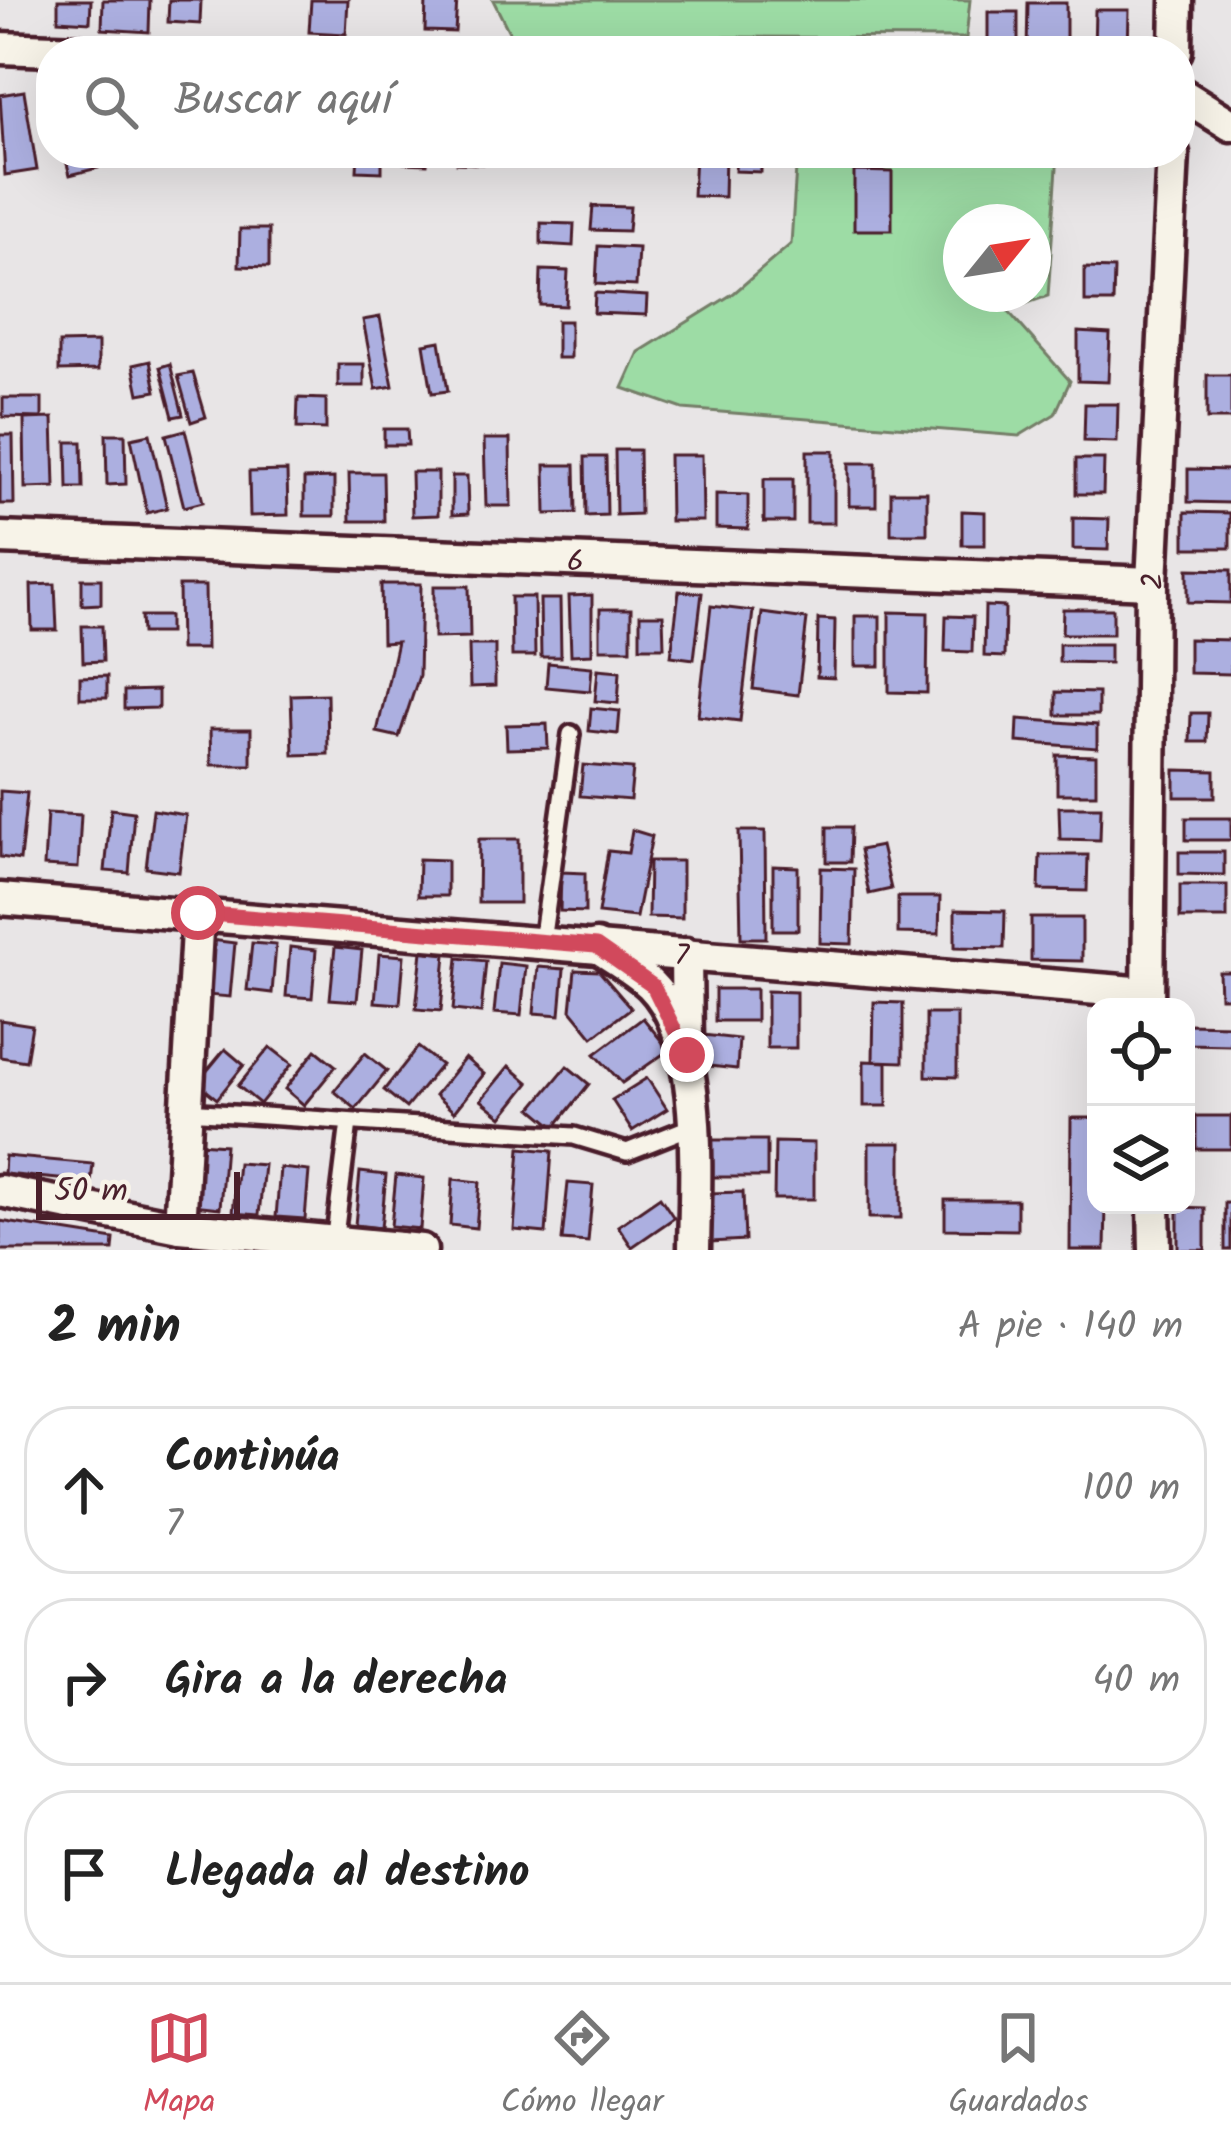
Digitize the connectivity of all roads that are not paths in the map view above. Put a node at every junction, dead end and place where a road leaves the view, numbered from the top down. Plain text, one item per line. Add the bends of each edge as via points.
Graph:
1 (1177, 0) edge
2 (1176, 36) edge
3 (0, 48) edge
4 (36, 49) edge
5 (1195, 103) edge
6 (1231, 125) edge
7 (1172, 168) edge
8 (0, 538) edge
9 (1152, 583) junction
10 (571, 734) dead end
11 (0, 898) edge
12 (198, 913) junction
13 (542, 942) junction
14 (596, 946) junction
15 (686, 954) junction
16 (1127, 998) edge
17 (1147, 998) edge
18 (687, 1055) junction
19 (186, 1111) junction
20 (349, 1122) junction
21 (693, 1126) junction
22 (0, 1190) edge
23 (1154, 1214) edge
24 (180, 1226) junction
25 (246, 1242) edge
26 (334, 1244) junction
27 (421, 1250) edge
28 (694, 1250) edge
29 (1155, 1250) edge

1 - 2 street
3 - 4 street
5 - 6 street
7 - 9 street, 2
8 - 9 street, 6
9 - 17 street, 2
10 - 13 lane
11 - 12 street, 7
12 - 13 street, 7
12 - 19 street
13 - 14 street, 7
14 - 15 street, 7
14 - 18 street via 653,986
15 - 16 street, 7
15 - 18 street
18 - 21 street
19 - 20 lane
19 - 24 street
20 - 21 lane via 574,1136 627,1152
20 - 26 lane
21 - 28 street
22 - 24 street
23 - 29 street
24 - 25 street
25 - 26 street
26 - 27 street

